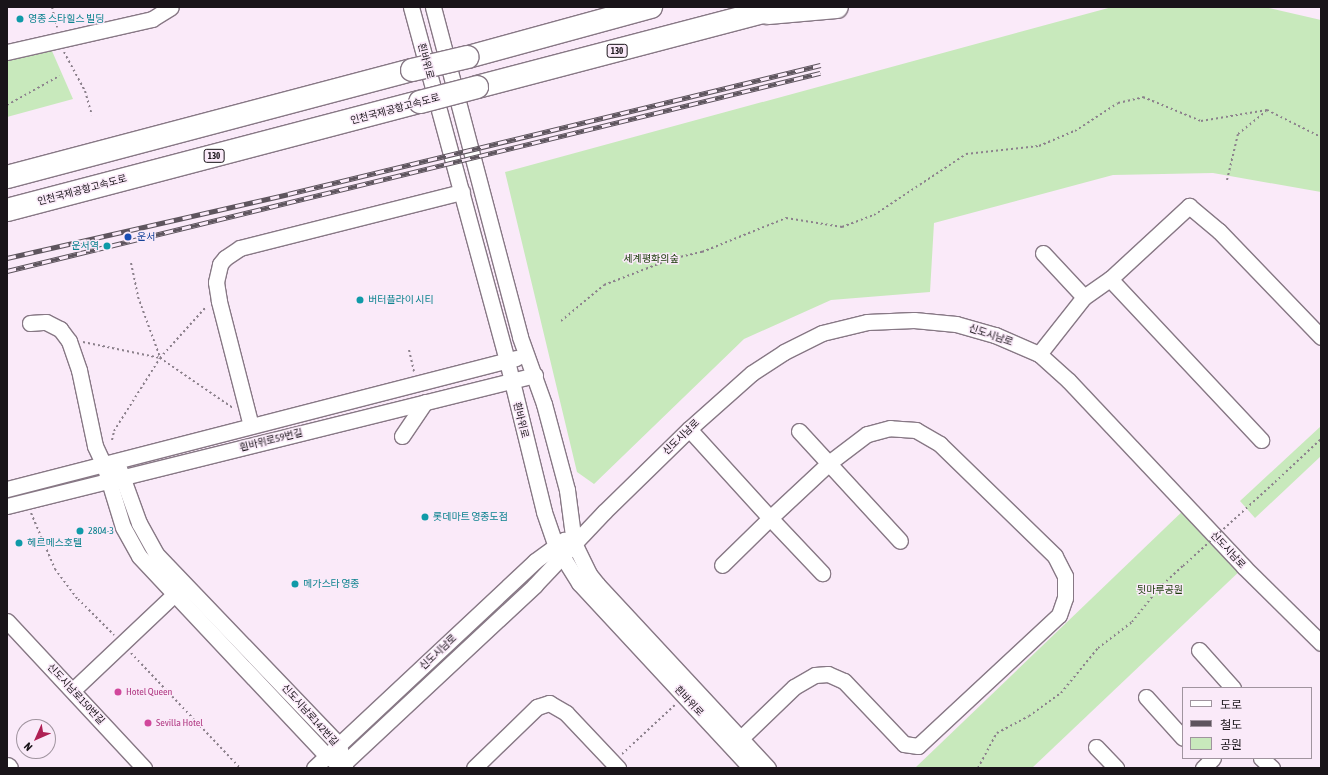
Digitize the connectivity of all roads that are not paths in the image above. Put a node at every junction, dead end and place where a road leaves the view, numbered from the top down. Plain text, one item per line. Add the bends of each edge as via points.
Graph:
1 (171, 7) edge
2 (411, 7) edge
3 (433, 7) edge
4 (783, 7) edge
5 (837, 7) edge
6 (648, 8) edge
7 (757, 14) junction
8 (7, 52) edge
9 (7, 176) edge
10 (462, 192) junction
11 (7, 210) edge
12 (1043, 252) dead end
13 (1110, 279) junction
14 (1084, 297) junction
15 (30, 323) dead end
16 (1321, 337) edge
17 (1039, 354) junction
18 (527, 355) junction
19 (507, 362) junction
20 (535, 375) junction
21 (511, 380) junction
22 (425, 402) junction
23 (251, 426) junction
24 (689, 429) junction
25 (799, 431) dead end
26 (402, 436) dead end
27 (1261, 440) dead end
28 (110, 463) junction
29 (829, 463) junction
30 (116, 478) junction
31 (7, 489) edge
32 (7, 506) edge
33 (770, 518) junction
34 (573, 539) junction
35 (900, 541) dead end
36 (558, 552) junction
37 (722, 566) dead end
38 (822, 573) dead end
39 (185, 584) junction
40 (174, 595) junction
41 (7, 621) edge
42 (1321, 643) edge
43 (1199, 650) dead end
44 (1232, 687) edge
45 (73, 690) junction
46 (1146, 697) dead end
47 (1182, 737) edge
48 (740, 739) junction
49 (339, 745) junction
50 (1096, 748) dead end
51 (327, 756) junction
52 (1262, 759) edge
53 (614, 763) edge
54 (342, 767) edge
55 (144, 768) edge
56 (314, 768) edge
57 (474, 768) edge
58 (751, 768) edge
59 (768, 768) edge
60 (1116, 768) edge
61 (1272, 768) edge

1 - 8 street via 152,19
2 - 10 street, 흰바위로
3 - 18 street, 흰바위로 via 520,337
4 - 7 highway, 인천국제공항고속도로 / 130
5 - 7 highway
6 - 9 highway, bridge
7 - 11 highway, 인천국제공항고속도로 / 130, bridge
10 - 19 street, 흰바위로
10 - 23 street via 240,248 220,264 216,282 219,300
12 - 14 street
13 - 14 street
13 - 16 street via 1189,206 1220,231
13 - 27 street
14 - 17 street
15 - 28 street, 신도시남로142번길 via 46,322 60,329 70,341 79,370 95,446
17 - 24 street, 신도시남로 via 996,335 956,324 914,320 867,322 822,333 784,352 752,373
17 - 42 street, 신도시남로 via 1069,381 1244,567
18 - 19 street, 흰바위로59번길
18 - 20 street, 흰바위로
19 - 21 street, 흰바위로
19 - 23 street, 흰바위로59번길
20 - 21 street, 흰바위로59번길
20 - 34 street, 흰바위로 via 567,490
21 - 22 street, 흰바위로59번길
21 - 36 street, 흰바위로 via 544,512
22 - 26 street
22 - 30 street, 흰바위로59번길
23 - 28 street, 흰바위로59번길
24 - 33 street
24 - 34 street, 신도시남로
25 - 29 street
28 - 30 street, 신도시남로142번길
28 - 31 street, 흰바위로59번길
29 - 33 street
29 - 35 street
29 - 48 street via 867,434 890,428 916,430 940,444 1055,556 1065,576 1065,598 1059,615 918,746 904,744 844,681 828,674 815,675 794,687
30 - 32 street, 흰바위로59번길
30 - 39 street, 신도시남로142번길 via 156,554
30 - 40 street, 신도시남로142번길 via 115,506 131,545
33 - 37 street
33 - 38 street
34 - 36 street, 신도시남로
34 - 48 street, 흰바위로 via 589,574 597,584
36 - 49 street, 신도시남로 via 535,561
36 - 54 street, 신도시남로 via 535,585
36 - 58 street, 흰바위로 via 579,583
39 - 40 street
39 - 49 street, 신도시남로142번길
40 - 45 street
40 - 51 street, 신도시남로142번길
41 - 45 street, 신도시남로150번길
43 - 44 street
45 - 55 street, 신도시남로150번길
46 - 47 street
48 - 59 street, 흰바위로
49 - 51 street, 신도시남로
49 - 54 street, 신도시남로142번길
50 - 60 street
51 - 54 street, 신도시남로142번길
51 - 56 street, 신도시남로
52 - 61 street
53 - 57 street via 566,713 549,703 537,707

